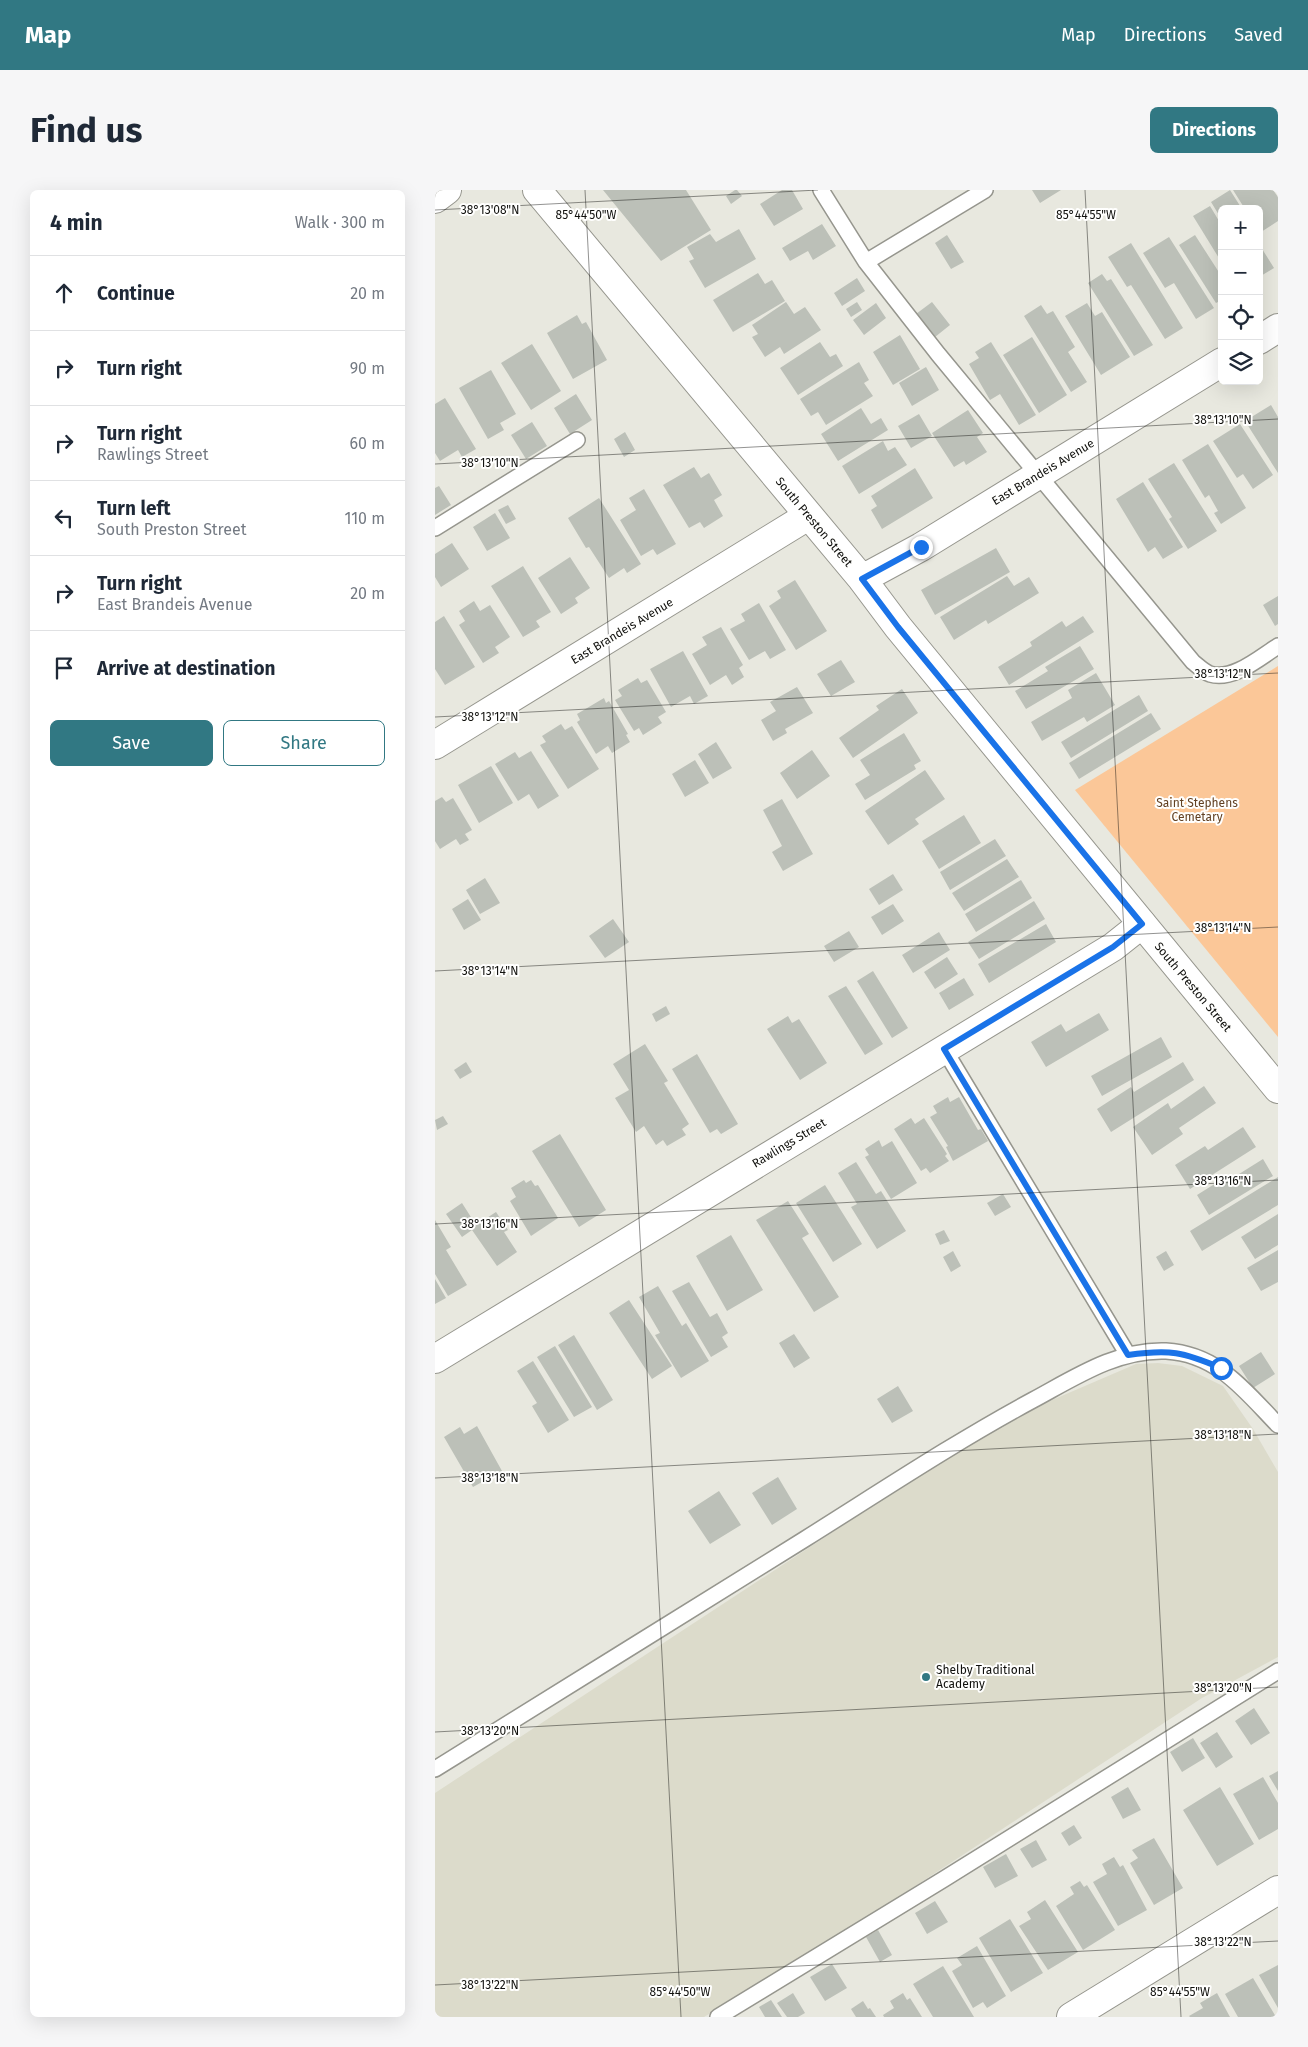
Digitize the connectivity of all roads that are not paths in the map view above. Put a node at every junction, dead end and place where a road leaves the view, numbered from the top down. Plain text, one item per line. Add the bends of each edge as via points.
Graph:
1 (447, 190) edge
2 (537, 190) edge
3 (821, 190) edge
4 (985, 190) edge
5 (435, 199) edge
6 (866, 262) junction
7 (1278, 328) edge
8 (1263, 337) edge
9 (1218, 364) edge
10 (577, 440) dead end
11 (1037, 475) junction
12 (808, 516) junction
13 (435, 528) edge
14 (862, 579) junction
15 (1278, 646) edge
16 (435, 744) edge
17 (1142, 924) junction
18 (944, 1049) junction
19 (1278, 1089) edge
20 (1128, 1355) junction
21 (435, 1360) edge
22 (1278, 1425) edge
23 (1278, 1671) edge
24 (435, 1769) edge
25 (1278, 1890) edge
26 (718, 2017) edge
27 (1071, 2017) edge

1 - 5 main road
2 - 12 main road, South Preston Street
3 - 6 lane
4 - 6 lane
6 - 11 lane
7 - 8 main road
9 - 11 main road, East Brandeis Avenue
10 - 13 lane
11 - 14 main road, East Brandeis Avenue via 921,547
11 - 15 lane via 1193,662 1208,674 1224,676
12 - 14 main road, South Preston Street
12 - 16 main road, East Brandeis Avenue
14 - 17 main road, South Preston Street
17 - 18 main road, Rawlings Street via 1113,947
17 - 19 main road, South Preston Street
18 - 20 lane
18 - 21 main road, Rawlings Street
20 - 22 lane via 1166,1351 1191,1355 1221,1368
20 - 24 lane via 1097,1365 989,1424
23 - 26 lane
25 - 27 main road

